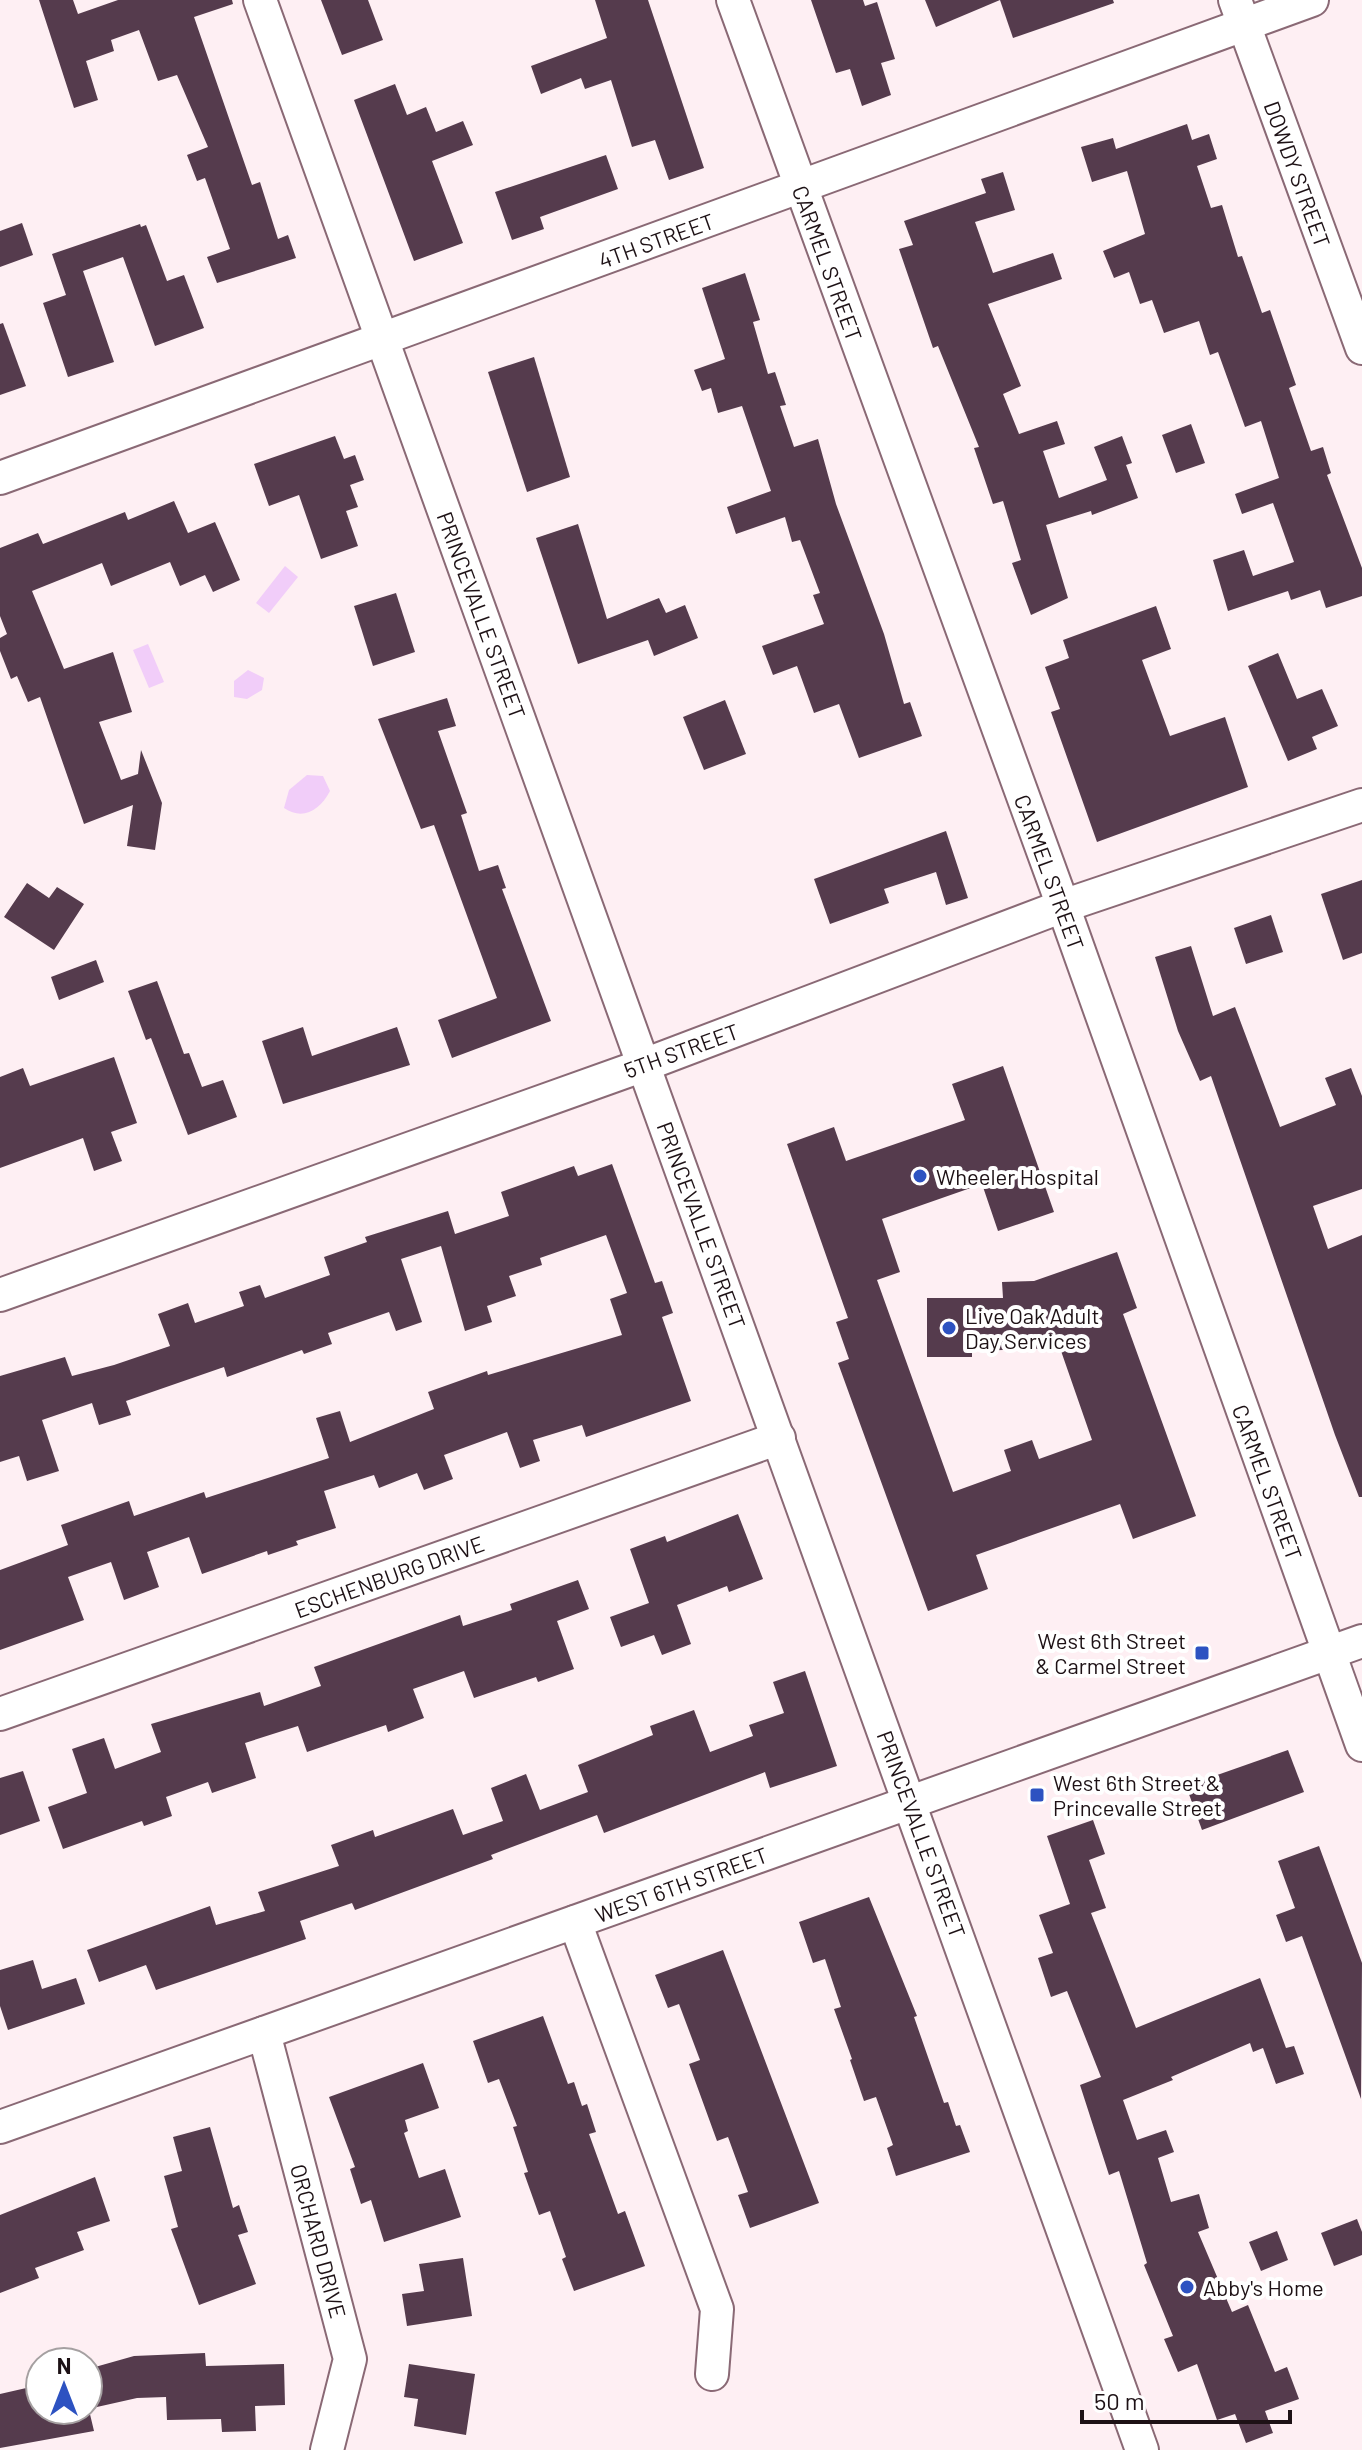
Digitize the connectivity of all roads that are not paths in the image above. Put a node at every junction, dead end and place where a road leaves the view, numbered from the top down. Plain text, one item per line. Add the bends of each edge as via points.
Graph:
1 (260, 0) edge
2 (733, 0) edge
3 (1312, 0) edge
4 (1239, 12) edge
5 (801, 187) junction
6 (381, 338) junction
7 (1362, 348) edge
8 (0, 478) edge
9 (1362, 805) edge
10 (1063, 906) junction
11 (644, 1065) junction
12 (0, 1295) edge
13 (779, 1438) junction
14 (1362, 1641) edge
15 (1329, 1653) junction
16 (0, 1714) edge
17 (1362, 1745) edge
18 (910, 1802) junction
19 (575, 1922) junction
20 (264, 2033) junction
21 (0, 2127) edge
22 (712, 2374) dead end
23 (327, 2450) edge
24 (1142, 2450) edge

1 - 6 street, PRINCEVALLE STREET
2 - 5 street, CARMEL STREET
3 - 4 street, 4TH STREET
4 - 5 street, 4TH STREET
4 - 7 street, DOWDY STREET
5 - 6 street, 4TH STREET
5 - 10 street, CARMEL STREET
6 - 8 street, 4TH STREET
6 - 11 street, PRINCEVALLE STREET
9 - 10 street, 5TH STREET
10 - 11 street, 5TH STREET
10 - 15 street, CARMEL STREET
11 - 12 street, 5TH STREET
11 - 13 street, PRINCEVALLE STREET
13 - 16 street, ESCHENBURG DRIVE
13 - 18 street, PRINCEVALLE STREET
14 - 15 street, WEST 6TH STREET
15 - 17 street, CARMEL STREET
15 - 18 street, WEST 6TH STREET
18 - 19 street, WEST 6TH STREET
18 - 24 street, PRINCEVALLE STREET
19 - 20 street, WEST 6TH STREET
19 - 22 street via 717,2309
20 - 21 street, WEST 6TH STREET
20 - 23 street, ORCHARD DRIVE via 350,2359

